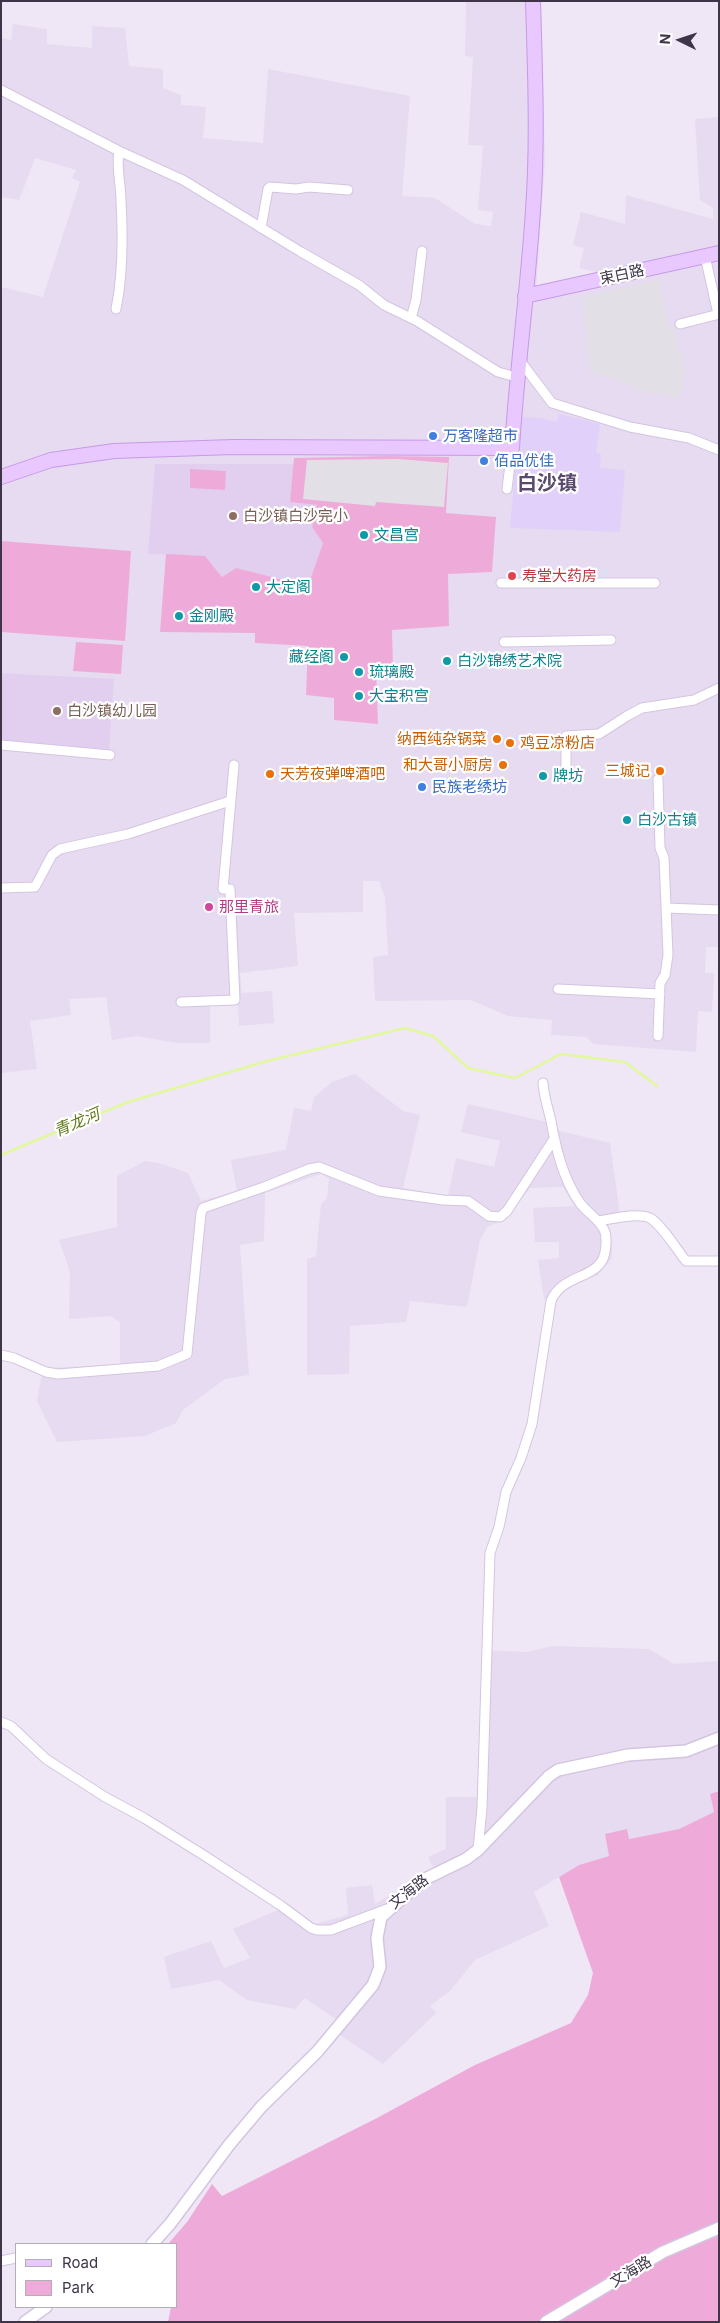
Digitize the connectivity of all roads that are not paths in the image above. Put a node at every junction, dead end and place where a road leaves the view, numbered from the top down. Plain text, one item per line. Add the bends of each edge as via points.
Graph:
1 (533, 1) edge
2 (1, 90) edge
3 (119, 151) junction
4 (348, 190) dead end
5 (262, 228) junction
6 (422, 251) dead end
7 (712, 254) edge
8 (526, 296) junction
9 (116, 309) dead end
10 (718, 314) edge
11 (411, 318) junction
12 (680, 324) dead end
13 (518, 358) junction
14 (516, 378) junction
15 (512, 448) junction
16 (719, 450) edge
17 (1, 477) edge
18 (507, 489) dead end
19 (655, 582) dead end
20 (501, 583) dead end
21 (611, 640) dead end
22 (504, 642) dead end
23 (719, 688) edge
24 (1, 744) edge
25 (110, 755) dead end
26 (234, 766) dead end
27 (566, 772) dead end
28 (658, 779) dead end
29 (230, 802) junction
30 (1, 888) edge
31 (666, 908) junction
32 (719, 910) edge
33 (558, 989) dead end
34 (660, 994) junction
35 (180, 1002) dead end
36 (658, 1036) dead end
37 (543, 1084) dead end
38 (554, 1139) junction
39 (599, 1222) junction
40 (719, 1261) edge
41 (1, 1355) edge
42 (1, 1722) edge
43 (719, 1738) edge
44 (478, 1850) junction
45 (387, 1909) junction
46 (719, 2228) edge
47 (153, 2243) edge
48 (15, 2258) edge
49 (1, 2261) edge
50 (45, 2308) edge
51 (25, 2322) edge
52 (546, 2322) edge

1 - 8 main road via 535,166
2 - 3 street
3 - 5 street via 183,180
3 - 9 street via 117,170 122,215
4 - 5 street via 270,187
5 - 11 street via 359,285 384,305
6 - 11 street
7 - 8 main road, 束白路
7 - 10 street
8 - 13 main road
10 - 12 street
11 - 14 street via 498,372
13 - 14 main road
13 - 16 street via 552,403 630,427 689,438
14 - 15 main road
15 - 17 main road via 233,447 114,451 51,460
15 - 18 street
19 - 20 street
21 - 22 street
23 - 27 street via 694,700 642,708 599,734 566,736
24 - 25 street
26 - 29 street
28 - 31 street
29 - 30 street via 128,834 60,849 52,855 35,887
29 - 35 street via 223,889 230,889 236,1000
31 - 32 street
31 - 34 street via 667,966 660,983
33 - 34 street
34 - 36 street
37 - 38 street
38 - 39 street via 564,1172 580,1204
38 - 41 street via 500,1217 489,1216 468,1201 379,1191 316,1167 203,1208 187,1354 164,1364 52,1374
39 - 40 street via 647,1217 655,1222 686,1261
39 - 44 street via 606,1242 600,1263 563,1285 551,1301 532,1424 506,1492 490,1554
42 - 45 street via 10,1726 46,1759 204,1856 311,1928 331,1930
43 - 44 street, 文海路 via 686,1751 628,1755 558,1770
44 - 45 street, 文海路 via 423,1880
45 - 47 street, 文海路 via 377,1927 380,1960 373,1985 318,2052 261,2107
46 - 52 street, 文海路 via 663,2252
48 - 49 street
50 - 51 street

